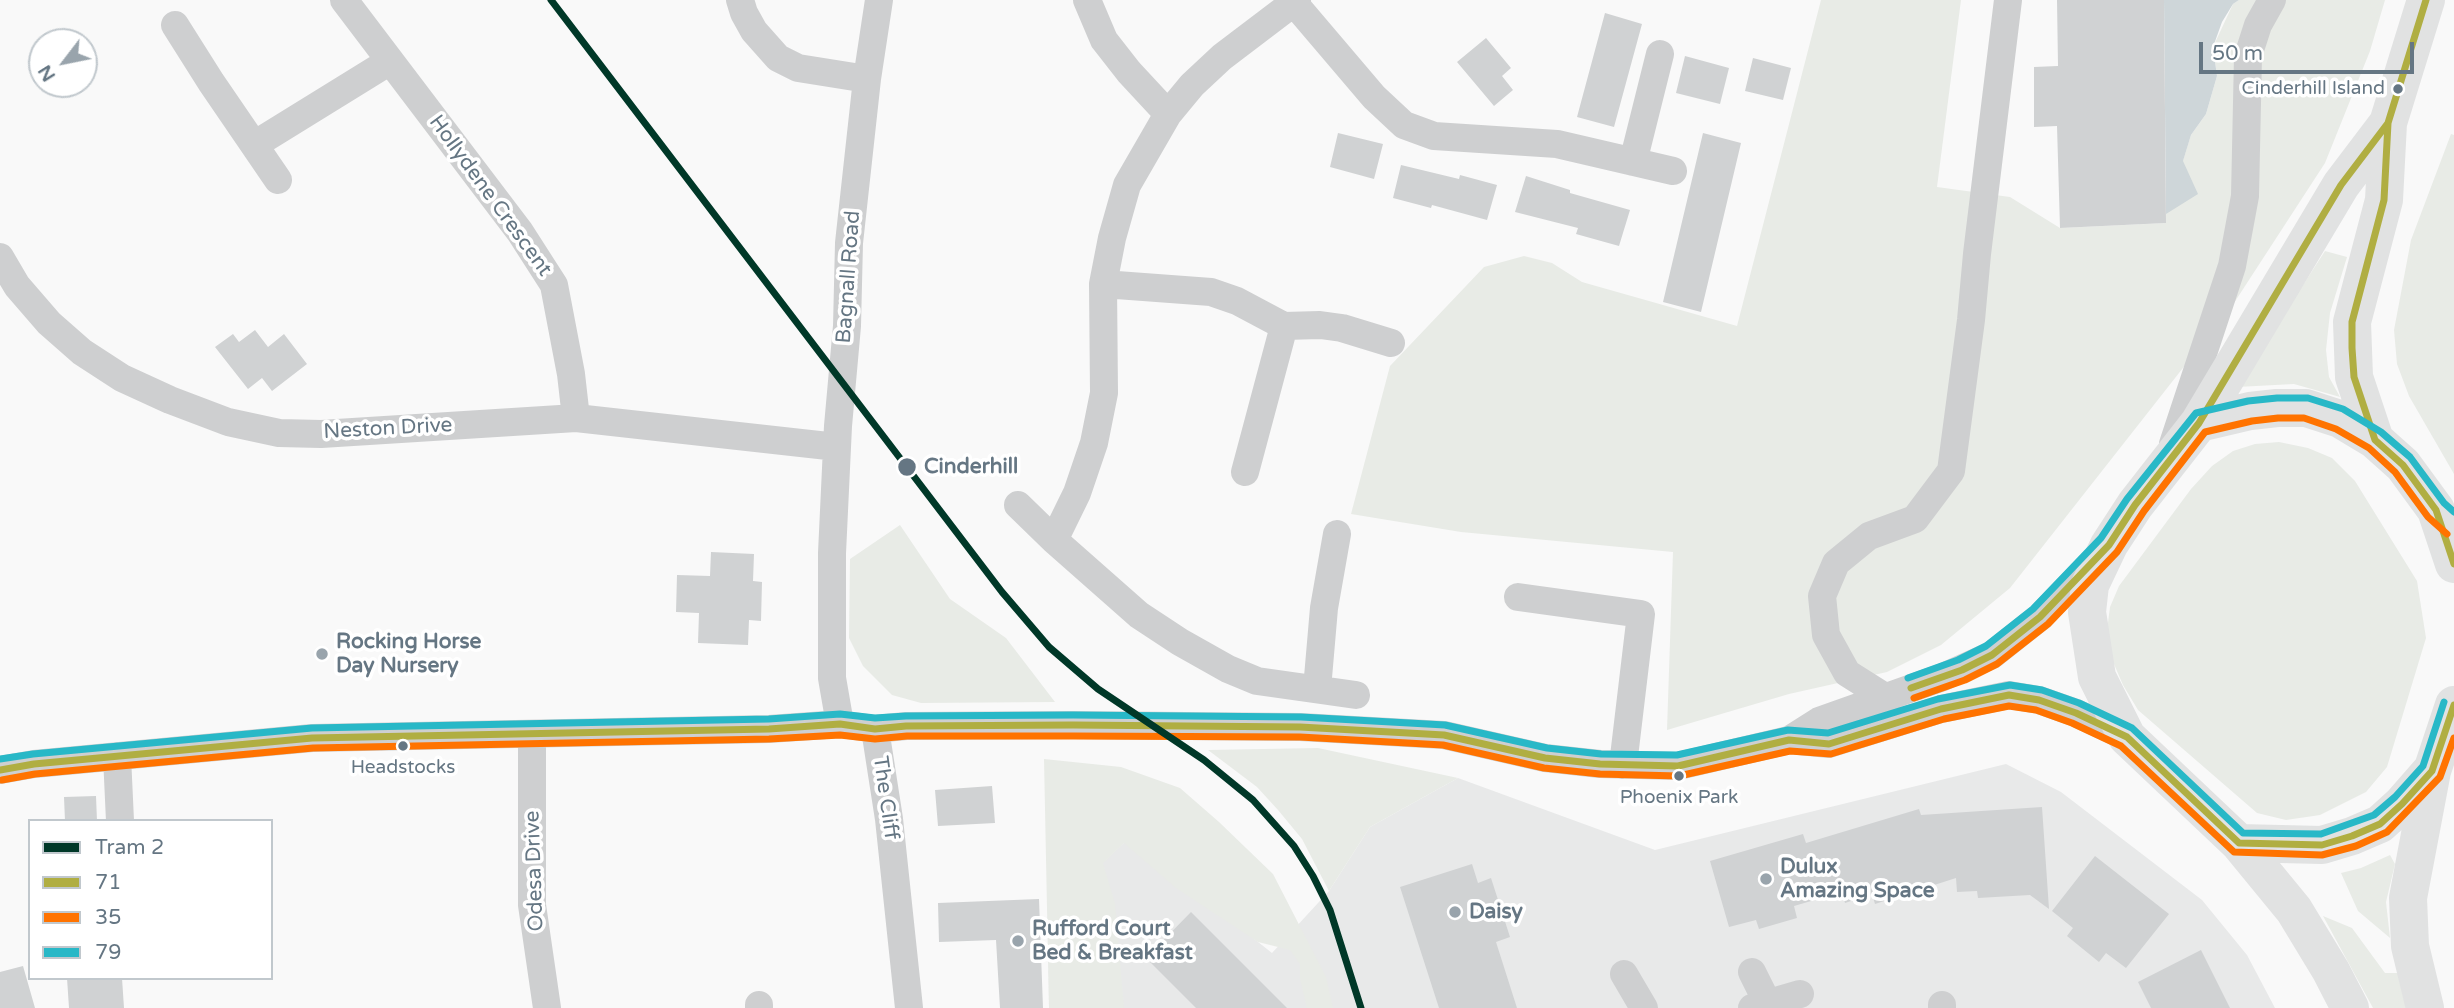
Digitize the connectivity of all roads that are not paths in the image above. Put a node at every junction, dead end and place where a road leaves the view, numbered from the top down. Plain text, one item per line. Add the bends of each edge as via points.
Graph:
1 (344, 0) edge
2 (740, 0) edge
3 (879, 0) edge
4 (1087, 0) edge
5 (2007, 0) edge
6 (2272, 0) edge
7 (2426, 0) edge
8 (1296, 1) edge
9 (175, 25) dead end
10 (1660, 54) dead end
11 (390, 61) junction
12 (867, 79) junction
13 (1168, 114) junction
14 (2388, 123) junction
15 (254, 145) junction
16 (1637, 149) junction
17 (1673, 171) dead end
18 (278, 180) dead end
19 (0, 257) edge
20 (1103, 284) junction
21 (1293, 326) junction
22 (1391, 343) dead end
23 (576, 418) junction
24 (2199, 424) junction
25 (837, 437) junction
26 (2375, 440) junction
27 (2164, 470) junction
28 (1245, 472) dead end
29 (1018, 505) dead end
30 (1337, 534) dead end
31 (1054, 540) junction
32 (2109, 545) junction
33 (2454, 564) edge
34 (1518, 597) dead end
35 (1317, 689) junction
36 (1356, 695) dead end
37 (1885, 697) junction
38 (2454, 705) edge
39 (840, 724) junction
40 (875, 729) junction
41 (532, 734) junction
42 (2127, 737) junction
43 (1789, 740) junction
44 (117, 756) junction
45 (1623, 765) junction
46 (0, 769) edge
47 (2432, 771) junction
48 (120, 819) edge
49 (2239, 843) junction
50 (1752, 972) dead end
51 (1624, 974) dead end
52 (1800, 994) dead end
53 (1763, 1007) edge
54 (547, 1008) edge
55 (909, 1008) edge
56 (1644, 1008) edge
57 (2350, 1008) edge
58 (2425, 1008) edge

1 - 11 street, Hollydene Crescent
2 - 12 street via 754,30 778,58 798,68
3 - 12 street, Bagnall Road
4 - 13 street via 1104,40
5 - 37 street via 1951,471 1915,519 1869,536 1836,563 1822,596 1826,635 1847,673
6 - 27 street via 2248,57 2245,196 2232,266
7 - 14 highway
8 - 13 street via 1222,57
8 - 16 street via 1374,97 1404,125 1434,136
9 - 15 street
10 - 16 street
11 - 15 street
11 - 23 street, Hollydene Crescent via 520,232 554,285
12 - 25 street, Bagnall Road via 849,243
13 - 20 street via 1127,185
14 - 24 highway via 2341,185
14 - 26 highway via 2384,200 2352,322 2354,377
15 - 18 street
16 - 17 street
19 - 23 street, Neston Drive via 17,286 82,352 122,378 228,422 279,433 321,434
20 - 21 street via 1211,292
20 - 31 street via 1104,393 1090,455
21 - 22 street via 1342,328
21 - 28 street via 1272,370
23 - 25 street, Neston Drive
24 - 26 highway via 2250,411 2306,408 2340,419
24 - 27 highway
25 - 39 street, Bagnall Road via 832,678
26 - 33 highway via 2403,465 2436,510
27 - 32 highway
29 - 31 street
30 - 35 street
31 - 35 street via 1139,615 1180,642 1257,681
32 - 37 street via 2040,617 1992,655
32 - 42 highway via 2090,585 2087,612 2097,677
34 - 45 street via 1641,614
35 - 36 street
37 - 43 street via 1819,721
38 - 47 highway
39 - 40 street
39 - 41 street
40 - 45 street via 1300,727 1444,735 1545,758
40 - 55 street, The Cliff
41 - 44 street via 312,738
41 - 54 street, Odesa Drive via 532,905
42 - 43 street via 2076,713 2009,695 1941,709 1829,744
42 - 49 highway
43 - 45 street via 1678,766
44 - 46 street
44 - 48 street
47 - 49 highway via 2380,824 2352,836 2322,845
47 - 58 highway via 2408,898 2410,946
49 - 57 highway via 2294,910
50 - 53 street
51 - 56 street
52 - 53 street

